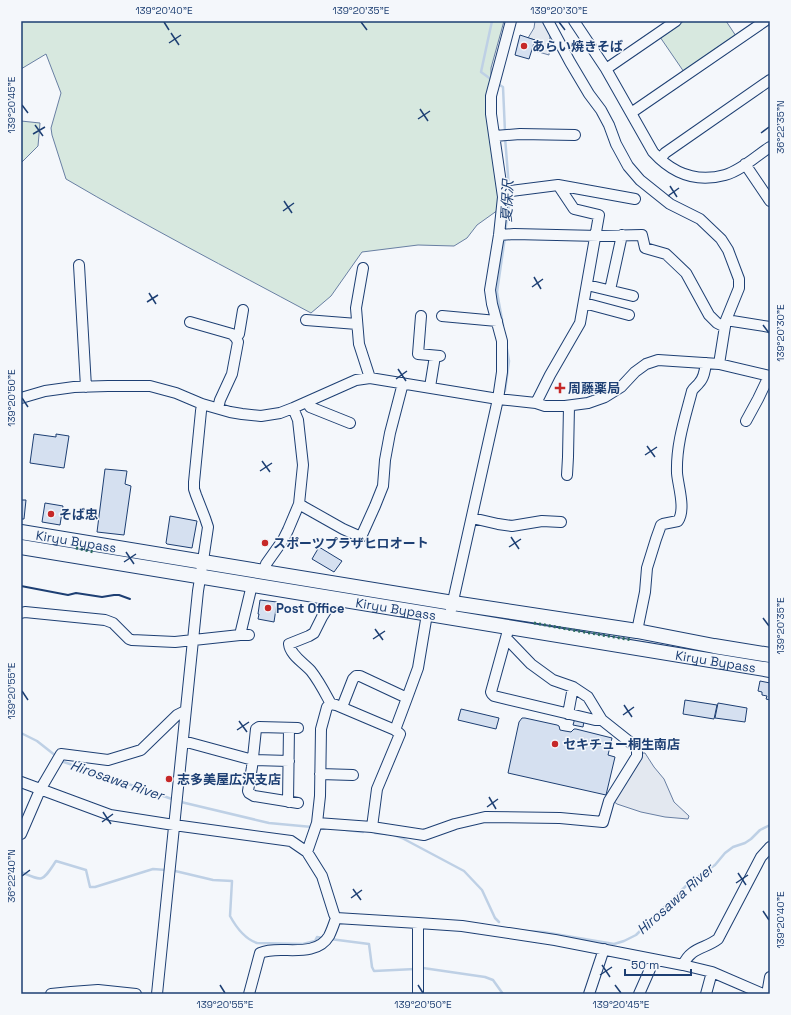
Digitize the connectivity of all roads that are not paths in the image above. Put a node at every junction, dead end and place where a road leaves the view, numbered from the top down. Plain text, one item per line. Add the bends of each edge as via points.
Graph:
1 (511, 21) edge
2 (548, 21) edge
3 (676, 21) edge
4 (765, 21) edge
5 (579, 23) edge
6 (606, 69) junction
7 (770, 80) edge
8 (631, 113) junction
9 (575, 135) dead end
10 (495, 136) junction
11 (770, 147) edge
12 (660, 160) junction
13 (745, 164) junction
14 (558, 185) junction
15 (503, 192) junction
16 (635, 199) dead end
17 (770, 201) edge
18 (499, 235) junction
19 (622, 235) junction
20 (596, 236) junction
21 (79, 265) dead end
22 (363, 268) dead end
23 (587, 284) junction
24 (610, 290) junction
25 (633, 296) dead end
26 (584, 303) junction
27 (243, 310) dead end
28 (629, 315) dead end
29 (421, 316) dead end
30 (442, 316) dead end
31 (306, 320) dead end
32 (497, 321) junction
33 (190, 322) dead end
34 (357, 324) junction
35 (725, 324) junction
36 (770, 326) edge
37 (237, 340) junction
38 (706, 363) junction
39 (719, 364) junction
40 (769, 376) edge
41 (370, 378) junction
42 (403, 383) junction
43 (86, 387) junction
44 (430, 388) junction
45 (21, 398) edge
46 (498, 399) junction
47 (307, 402) junction
48 (536, 403) junction
49 (202, 404) junction
50 (569, 406) junction
51 (218, 408) junction
52 (293, 408) junction
53 (746, 421) dead end
54 (350, 423) dead end
55 (567, 475) dead end
56 (299, 504) junction
57 (472, 518) junction
58 (561, 522) dead end
59 (21, 532) edge
60 (21, 547) edge
61 (203, 562) junction
62 (263, 572) junction
63 (201, 576) junction
64 (252, 585) junction
65 (331, 599) junction
66 (452, 604) junction
67 (21, 613) edge
68 (427, 614) junction
69 (450, 618) junction
70 (637, 632) junction
71 (507, 633) junction
72 (193, 640) junction
73 (770, 655) edge
74 (770, 670) edge
75 (574, 687) junction
76 (407, 698) junction
77 (331, 704) junction
78 (342, 707) junction
79 (185, 711) junction
80 (568, 714) junction
81 (602, 720) junction
82 (395, 730) junction
83 (183, 741) junction
84 (253, 760) junction
85 (289, 761) junction
86 (320, 774) junction
87 (353, 775) dead end
88 (21, 782) edge
89 (40, 790) junction
90 (317, 823) junction
91 (174, 825) junction
92 (372, 828) junction
93 (21, 834) edge
94 (770, 847) edge
95 (307, 852) junction
96 (336, 918) junction
97 (418, 923) junction
98 (604, 949) junction
99 (654, 960) junction
100 (683, 965) junction
101 (712, 972) junction
102 (770, 977) edge
103 (117, 993) edge
104 (51, 994) edge
105 (136, 994) edge
106 (157, 994) edge
107 (249, 994) edge
108 (418, 994) edge
109 (590, 994) edge
110 (639, 994) edge
111 (706, 994) edge
112 (763, 994) edge
113 (767, 994) edge

1 - 10 street via 491,96
2 - 35 street via 585,88 601,110 616,144 634,174 670,204 700,219 724,243 740,283
3 - 6 street
4 - 8 street
5 - 6 street
6 - 8 street
7 - 12 street via 665,153
8 - 12 street
9 - 10 street
10 - 15 street
11 - 13 street
12 - 13 street via 678,172 700,178 726,175
13 - 17 street
14 - 15 street
14 - 16 street
14 - 20 street via 574,209 599,215
15 - 18 street
18 - 20 street
18 - 32 street via 490,290
19 - 20 street
19 - 24 street
19 - 35 street via 642,235 645,248 666,254 686,273 709,315 717,323
20 - 23 street
21 - 43 street
22 - 34 street via 356,308
23 - 24 street
23 - 26 street
24 - 25 street
26 - 28 street
26 - 48 street via 580,323
27 - 37 street
29 - 44 street via 418,354 437,356
30 - 32 street
31 - 34 street
32 - 46 street via 502,341 502,372
33 - 37 street via 232,334
34 - 41 street via 358,344
35 - 36 street
35 - 39 street
37 - 51 street via 232,374
38 - 39 street
38 - 50 street via 658,360 634,372 621,387 605,397
38 - 70 street via 703,378 692,391 677,453 680,517 678,521 661,525 647,568
39 - 40 street
40 - 53 street
41 - 42 street
41 - 47 street via 356,380
42 - 44 street
42 - 56 street via 390,433 383,486 361,536 343,529
43 - 45 street via 45,391
43 - 49 street via 150,386
44 - 46 street
46 - 48 street
46 - 57 street
47 - 52 street
47 - 54 street via 310,407
48 - 50 street via 545,406
49 - 51 street
49 - 61 street via 194,482 208,527
50 - 55 street
51 - 52 street via 261,416
52 - 56 street via 298,420 303,465
56 - 62 street via 283,540
57 - 58 street via 512,526 542,521
57 - 66 street
59 - 61 highway, Kiryu Bypass
60 - 63 highway, Kiryu Bypass
61 - 62 highway, Kiryu Bypass
61 - 63 street
62 - 66 highway, Kiryu Bypass
63 - 64 highway, Kiryu Bypass
63 - 72 street
64 - 65 highway, Kiryu Bypass
64 - 72 street via 245,635
65 - 68 highway, Kiryu Bypass
65 - 77 street via 314,633 289,644 289,647 311,671
66 - 69 street
66 - 70 highway, Kiryu Bypass
67 - 72 street via 105,620 113,623 132,640
68 - 69 highway, Kiryu Bypass
68 - 76 street via 419,661
69 - 71 highway, Kiryu Bypass
70 - 73 highway, Kiryu Bypass
71 - 74 highway, Kiryu Bypass
71 - 75 street via 525,658 549,678
71 - 80 street via 492,694
72 - 79 street
75 - 80 street
75 - 81 street via 588,697
76 - 78 street via 356,676
76 - 82 street
77 - 78 street
77 - 86 street via 326,710 320,729
78 - 82 street
79 - 83 street
79 - 89 street via 177,715 141,750 108,760 61,754
80 - 81 street
81 - 92 street via 636,747 637,753 609,801 603,822 560,818 485,817 424,835
82 - 92 street via 400,734 377,789
83 - 84 street
83 - 91 street
84 - 85 street
84 - 85 street via 256,729 294,728
84 - 85 street via 248,793 293,802
86 - 87 street
86 - 90 street
88 - 89 street
89 - 91 street via 110,815
89 - 93 street
90 - 92 street
90 - 95 street
91 - 95 street via 291,841
91 - 106 street
94 - 100 street via 761,857 718,938 693,952
95 - 96 street via 322,876
96 - 97 street
96 - 107 street via 329,936 319,946 305,950 266,950 260,953
97 - 98 street via 470,927
97 - 108 street
98 - 99 street
98 - 109 street
99 - 100 street
99 - 110 street
100 - 101 street
101 - 111 street
101 - 112 street
102 - 113 street
103 - 104 street via 86,990
103 - 105 street

